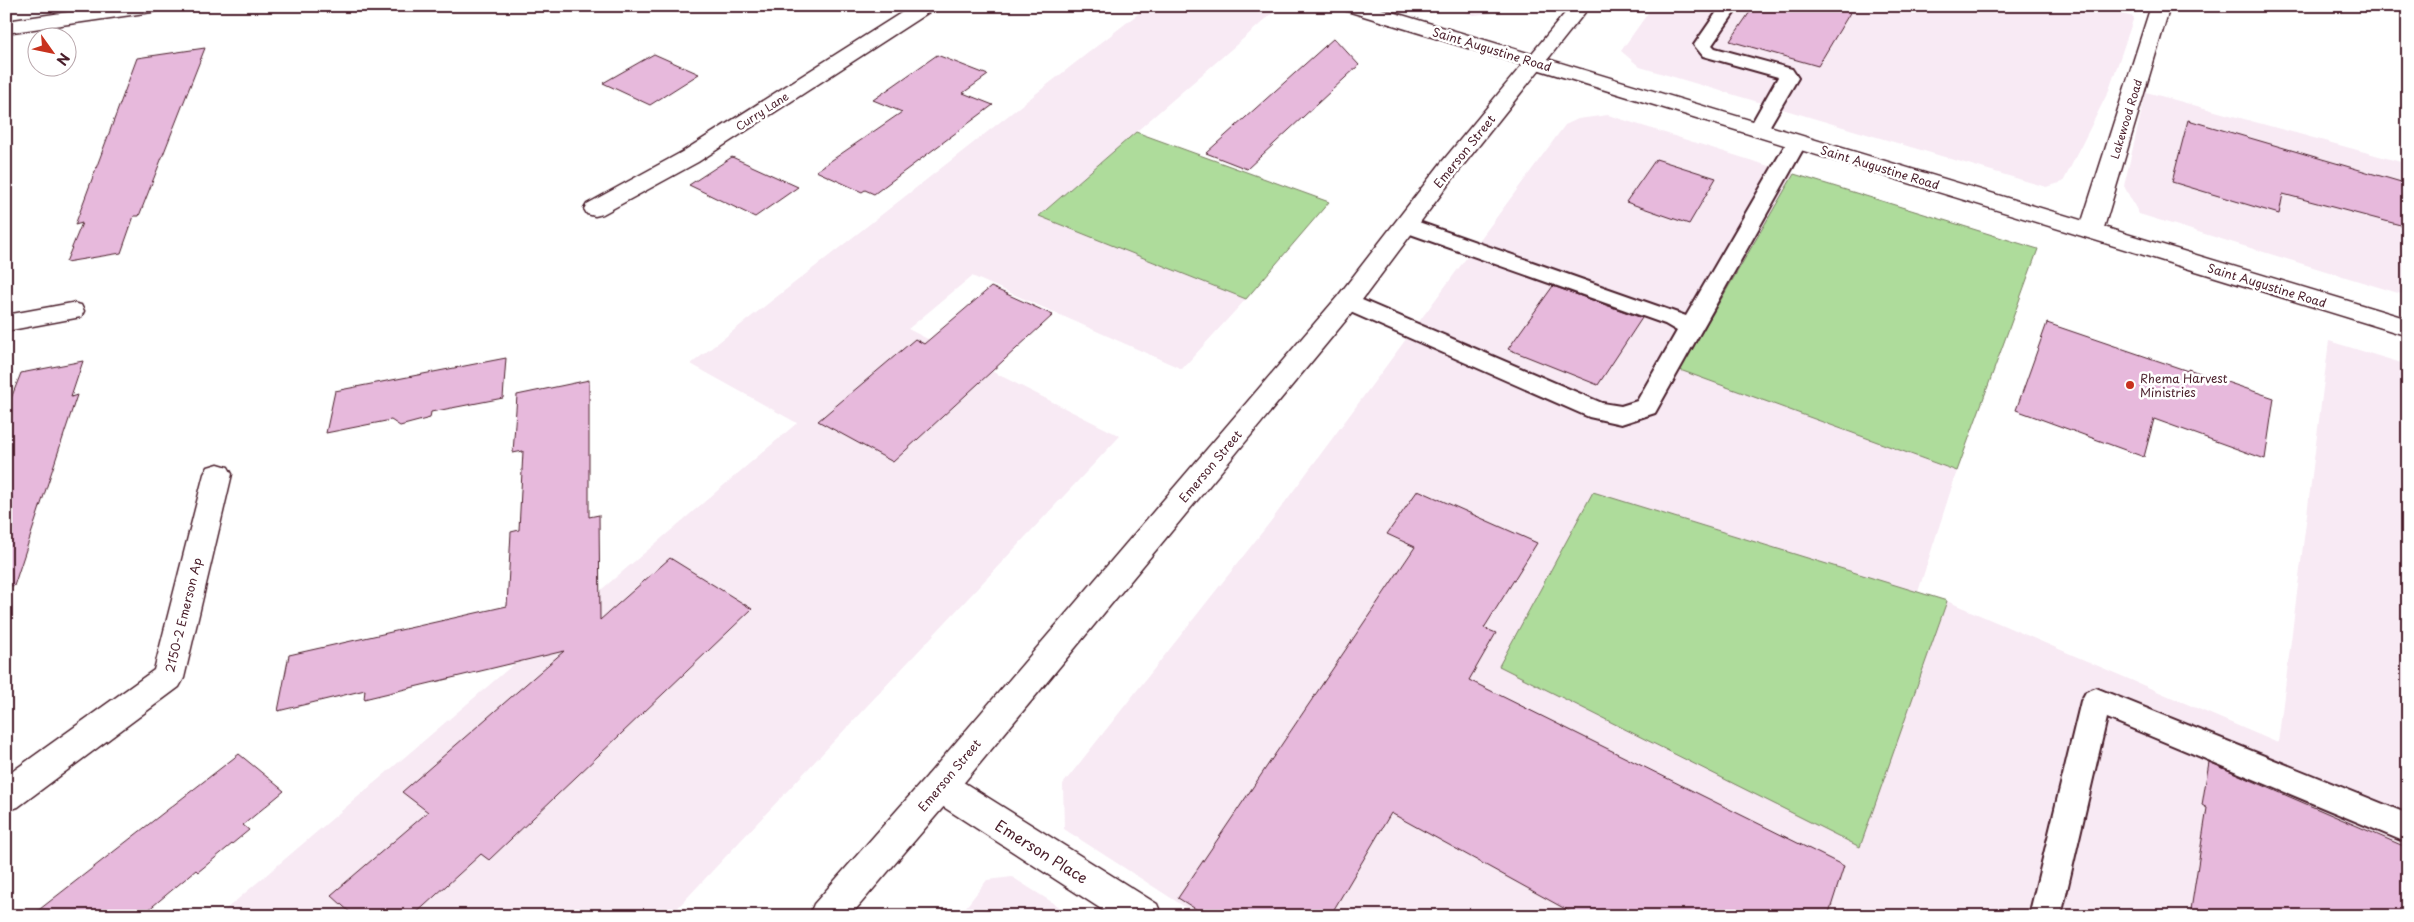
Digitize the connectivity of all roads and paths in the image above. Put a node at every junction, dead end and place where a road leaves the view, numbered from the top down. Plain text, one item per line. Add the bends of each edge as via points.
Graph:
1 (152, 6) edge
2 (925, 6) edge
3 (1351, 6) edge
4 (1581, 6) edge
5 (1730, 6) edge
6 (2162, 6) edge
7 (6, 27) edge
8 (1536, 62) junction
9 (1758, 130) junction
10 (1797, 142) junction
11 (595, 209) dead end
12 (1406, 225) junction
13 (2091, 231) junction
14 (1348, 302) junction
15 (72, 311) dead end
16 (6, 323) edge
17 (1690, 328) junction
18 (2408, 328) edge
19 (218, 474) dead end
20 (940, 786) junction
21 (6, 796) edge
22 (2408, 829) edge
23 (827, 916) edge
24 (1144, 916) edge
25 (2045, 916) edge

1 - 7 main road
2 - 11 main road, Curry Lane via 690,157
3 - 8 main road, Saint Augustine Road
4 - 8 main road, Emerson Street
5 - 9 lane via 1703,45 1709,52 1785,73 1789,78
6 - 13 main road, Lakewood Road
8 - 9 main road, Saint Augustine Road
8 - 12 main road, Emerson Street
9 - 10 main road, Saint Augustine Road
10 - 13 main road, Saint Augustine Road
10 - 17 lane
12 - 14 main road, Emerson Street
12 - 17 lane
13 - 18 main road, Saint Augustine Road
14 - 17 lane via 1598,411 1621,415 1646,407
14 - 20 main road, Emerson Street
15 - 16 main road
19 - 21 main road, 2150-2 Emerson Ap via 168,678
20 - 23 main road, Emerson Street
20 - 24 main road, Emerson Place
22 - 25 lane via 2096,700

